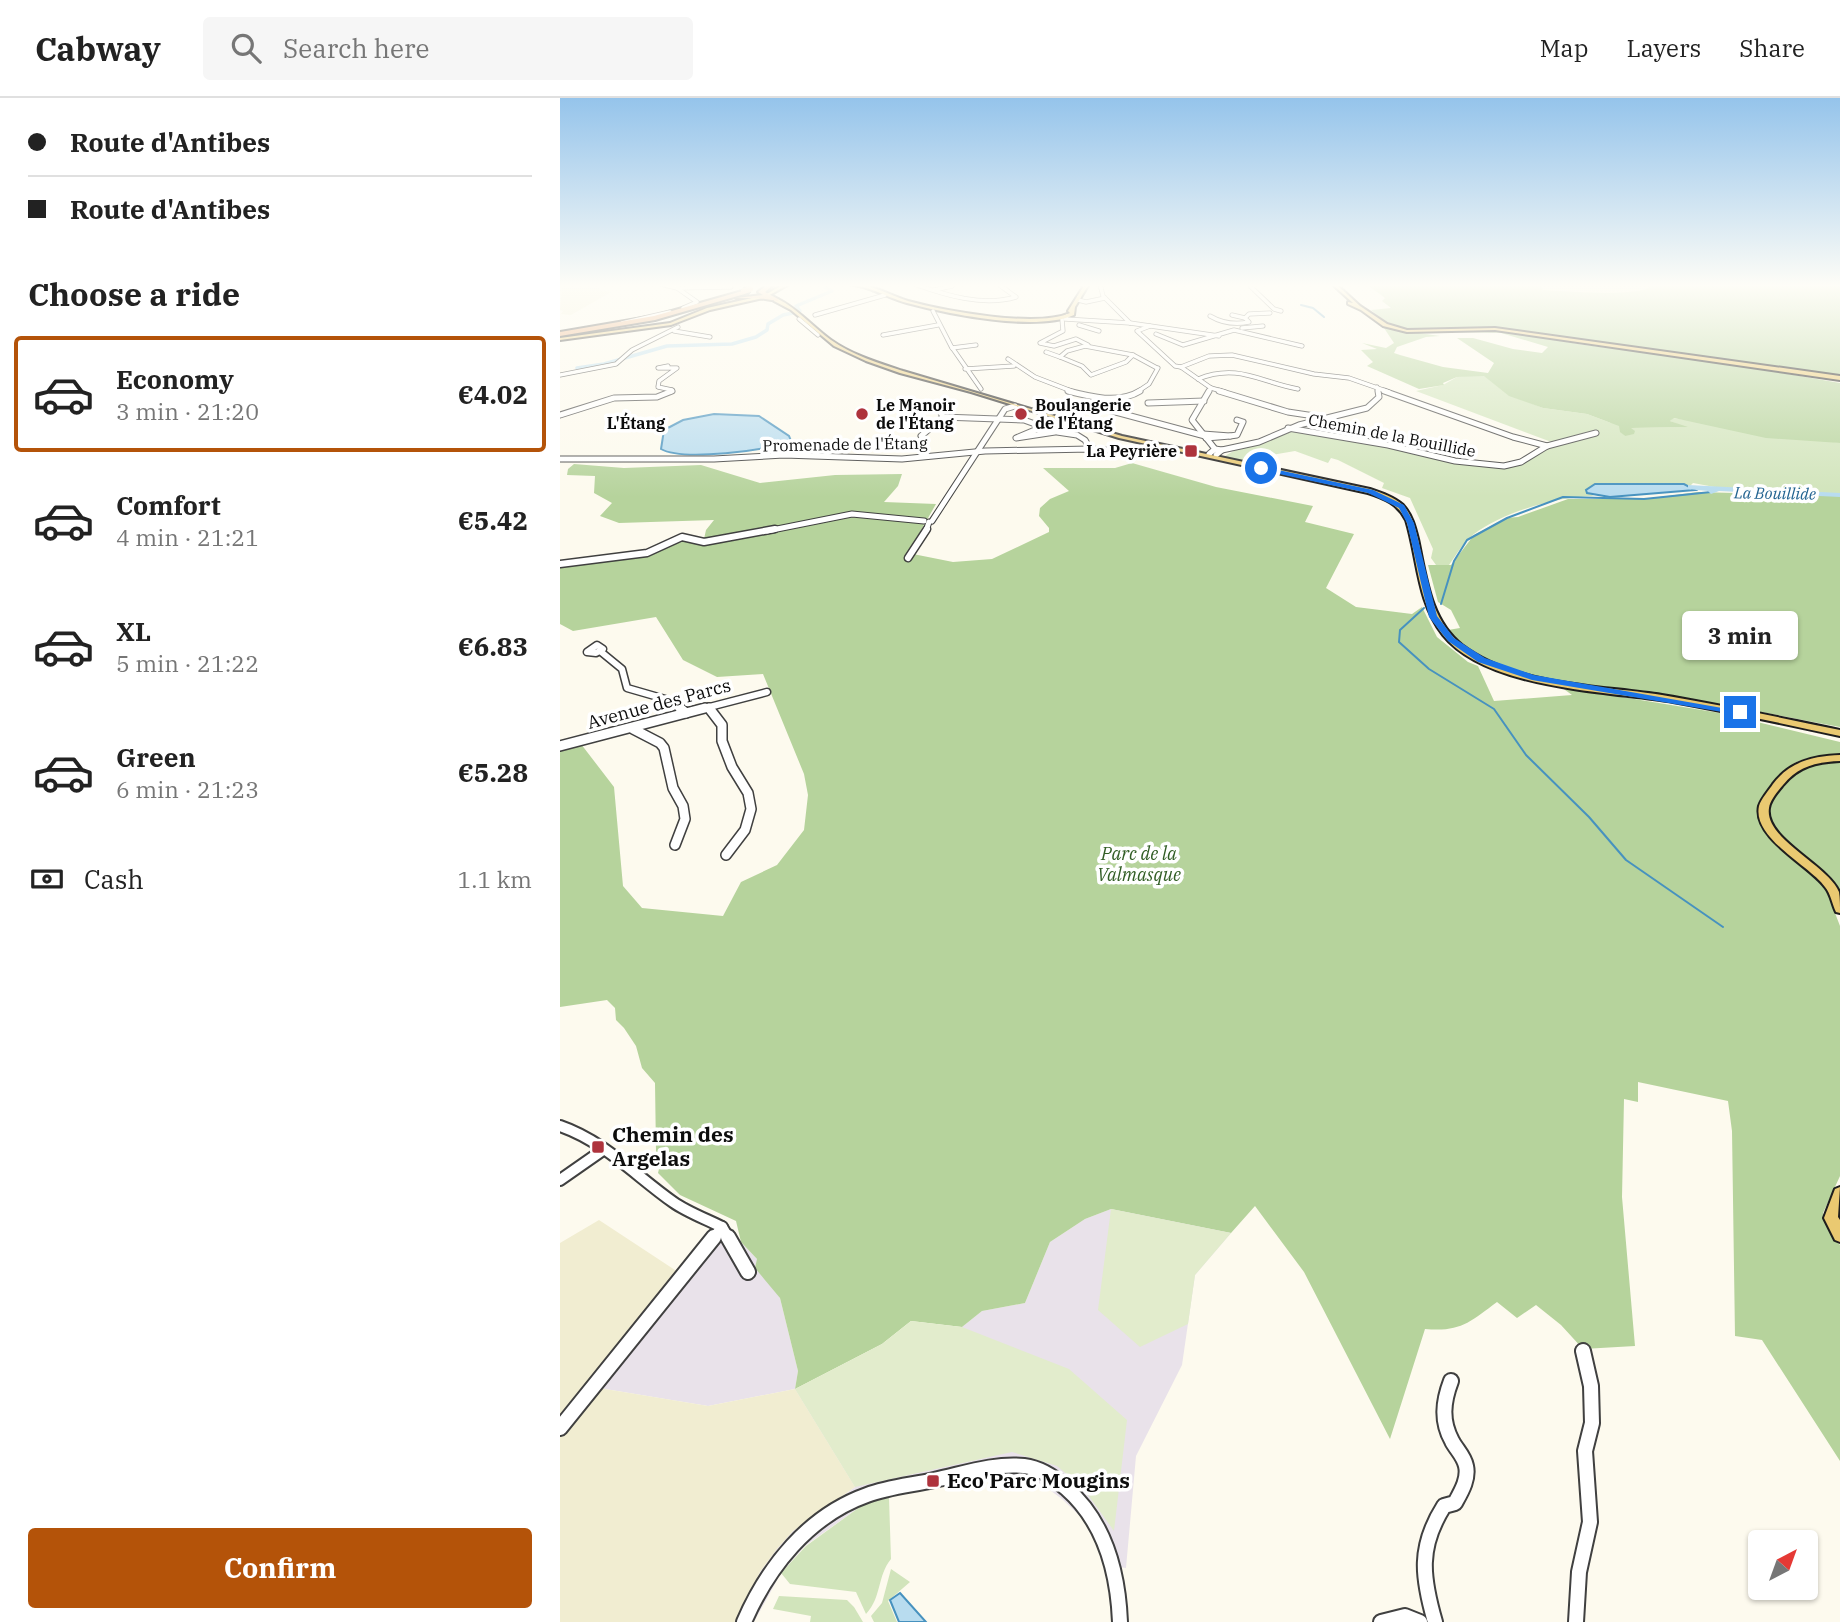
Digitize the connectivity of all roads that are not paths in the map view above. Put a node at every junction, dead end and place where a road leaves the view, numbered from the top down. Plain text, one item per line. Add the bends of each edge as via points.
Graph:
1 (626, 355) edge
2 (864, 355) edge
3 (956, 355) edge
4 (1055, 355) edge
5 (1063, 355) edge
6 (1133, 355) joint
7 (1162, 355) edge
8 (1229, 355) edge
9 (1233, 355) edge
10 (1680, 355) edge
11 (1060, 357) junction
12 (1008, 359) dead end
13 (668, 366) dead end
14 (1014, 366) junction
15 (1175, 367) junction
16 (1159, 368) junction
17 (1766, 368) junction
18 (965, 369) junction
19 (560, 374) edge
20 (1198, 379) junction
21 (1837, 379) edge
22 (1377, 387) junction
23 (1211, 388) junction
24 (975, 389) junction
25 (1298, 389) dead end
26 (1095, 399) junction
27 (1204, 401) junction
28 (1148, 403) dead end
29 (1013, 404) junction
30 (937, 405) dead end
31 (1004, 405) junction
32 (560, 415) edge
33 (943, 417) junction
34 (999, 418) junction
35 (1325, 418) junction
36 (1237, 420) dead end
37 (1042, 426) junction
38 (1288, 428) junction
39 (1057, 432) junction
40 (1596, 433) dead end
41 (921, 436) dead end
42 (1205, 436) junction
43 (1547, 446) junction
44 (1090, 449) junction
45 (1166, 449) junction
46 (977, 452) junction
47 (1213, 454) junction
48 (560, 459) edge
49 (929, 519) junction
50 (908, 558) dead end
51 (560, 564) edge
52 (600, 652) dead end
53 (767, 692) dead end
54 (708, 707) junction
55 (687, 713) junction
56 (633, 729) junction
57 (1840, 731) edge
58 (560, 746) edge
59 (1840, 758) edge
60 (675, 845) dead end
61 (726, 855) dead end
62 (1840, 909) edge
63 (560, 1126) edge
64 (603, 1150) junction
65 (560, 1180) edge
66 (1840, 1194) edge
67 (722, 1227) junction
68 (1840, 1235) edge
69 (748, 1272) dead end
70 (1583, 1350) dead end
71 (1451, 1381) dead end
72 (560, 1428) edge
73 (744, 1622) edge
74 (1120, 1622) edge
75 (1381, 1622) edge
76 (1420, 1622) edge
77 (1434, 1622) edge
78 (1576, 1622) edge

1 - 19 street via 609,366
2 - 24 main road
3 - 18 street
4 - 11 street
5 - 11 street
6 - 11 street via 1091,376 1082,366
6 - 16 street
7 - 15 street
8 - 15 street
9 - 22 street
10 - 17 main road
12 - 14 street
13 - 32 street via 677,369 659,381 658,387 672,392 614,398
14 - 18 street
14 - 26 street via 1056,387
15 - 16 street
15 - 20 street
16 - 26 street via 1142,390
17 - 21 main road
17 - 21 main road
18 - 24 street
20 - 23 street
20 - 25 street via 1233,369
22 - 35 street via 1380,397 1376,403
22 - 43 street
23 - 27 street
23 - 35 street via 1288,412
24 - 29 main road
24 - 31 main road
26 - 42 street via 1097,407
27 - 28 street
27 - 42 street via 1192,420
29 - 31 main road
29 - 45 main road
29 - 47 main road via 1123,436
30 - 33 street
31 - 34 street
33 - 34 street
33 - 41 street
34 - 37 street
34 - 46 street
35 - 38 street
36 - 42 street via 1243,422 1237,435
37 - 39 street
37 - 39 street via 1016,438
38 - 43 street, Chemin de la Bouillide via 1388,444 1455,461 1504,466 1521,462
38 - 47 street, Chemin de la Bouillide via 1259,442
39 - 44 street via 1080,437
40 - 43 street, Chemin de la Bouillide
42 - 47 street
44 - 45 street, Promenade de l'Étang via 1151,453
44 - 46 street, Promenade de l'Étang
45 - 47 main road
46 - 48 street, Promenade de l'Étang via 902,459 784,455
46 - 49 street
47 - 57 main road via 1377,492 1403,506 1412,521 1440,622 1454,639 1484,658 1532,675
49 - 50 street via 925,537
49 - 51 street via 852,514 721,540 682,537 647,553
52 - 55 street via 622,669 627,688 672,701
53 - 54 street, Avenue des Parcs
54 - 55 street, Avenue des Parcs
54 - 61 street via 722,725 722,741 748,793 751,809 745,830
55 - 56 street, Avenue des Parcs
56 - 58 street, Avenue des Parcs
56 - 60 street via 664,748 685,819
59 - 62 main road via 1817,759 1790,770 1764,806 1763,816 1782,842 1831,887
63 - 64 street via 581,1133
64 - 65 street
64 - 67 street via 674,1203
66 - 68 main road via 1831,1218
67 - 69 street
67 - 72 street
70 - 78 street via 1591,1386 1592,1423 1585,1451 1590,1522 1579,1572
71 - 77 street via 1444,1400 1444,1421 1467,1465 1464,1488 1455,1503 1444,1506 1435,1518 1427,1538 1422,1570
73 - 74 street via 771,1572 800,1536 833,1512 866,1496 979,1471 1025,1466 1071,1491 1094,1519 1114,1564
75 - 76 street via 1405,1616

